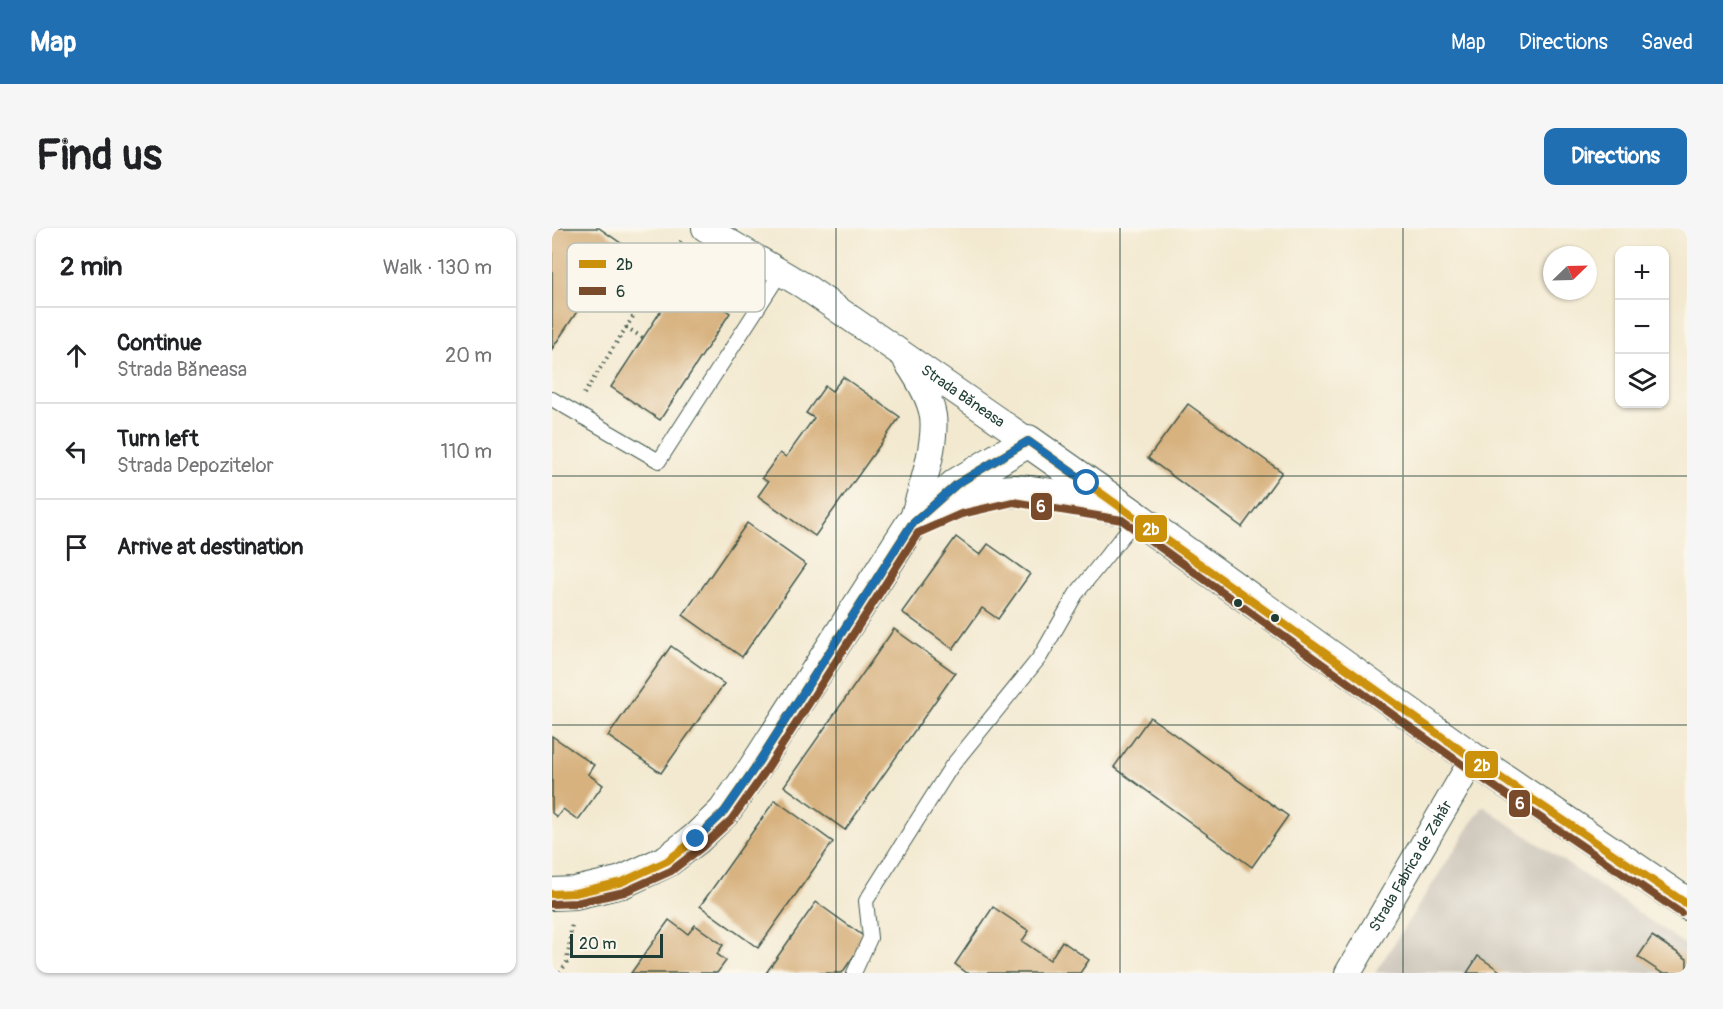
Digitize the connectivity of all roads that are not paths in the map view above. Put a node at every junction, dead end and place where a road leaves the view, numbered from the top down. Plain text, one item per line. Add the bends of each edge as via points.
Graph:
1 (694, 233) edge
2 (716, 243) edge
3 (765, 265) edge
4 (781, 272) junction
5 (765, 297) edge
6 (755, 312) edge
7 (900, 352) junction
8 (552, 399) edge
9 (1028, 441) junction
10 (1132, 514) junction
11 (911, 525) junction
12 (1473, 759) junction
13 (564, 893) edge
14 (1685, 898) edge
15 (854, 973) edge
16 (1348, 973) edge

1 - 2 street, Strada Băneasa
3 - 4 street, Strada Băneasa
4 - 5 lane
4 - 7 street, Strada Băneasa
6 - 8 lane via 658,461
7 - 9 street, Strada Băneasa
7 - 11 street via 921,383 933,417 930,455
9 - 10 street, Strada Băneasa
9 - 11 street via 957,484
10 - 11 street via 1013,491 957,504
10 - 12 street, Strada Băneasa
10 - 15 lane via 1076,594 1040,657 951,767 866,901 870,938
11 - 13 street via 724,812 667,861 622,882
12 - 14 street, Strada Băneasa
12 - 16 street, Strada Fabrica de Zahăr

